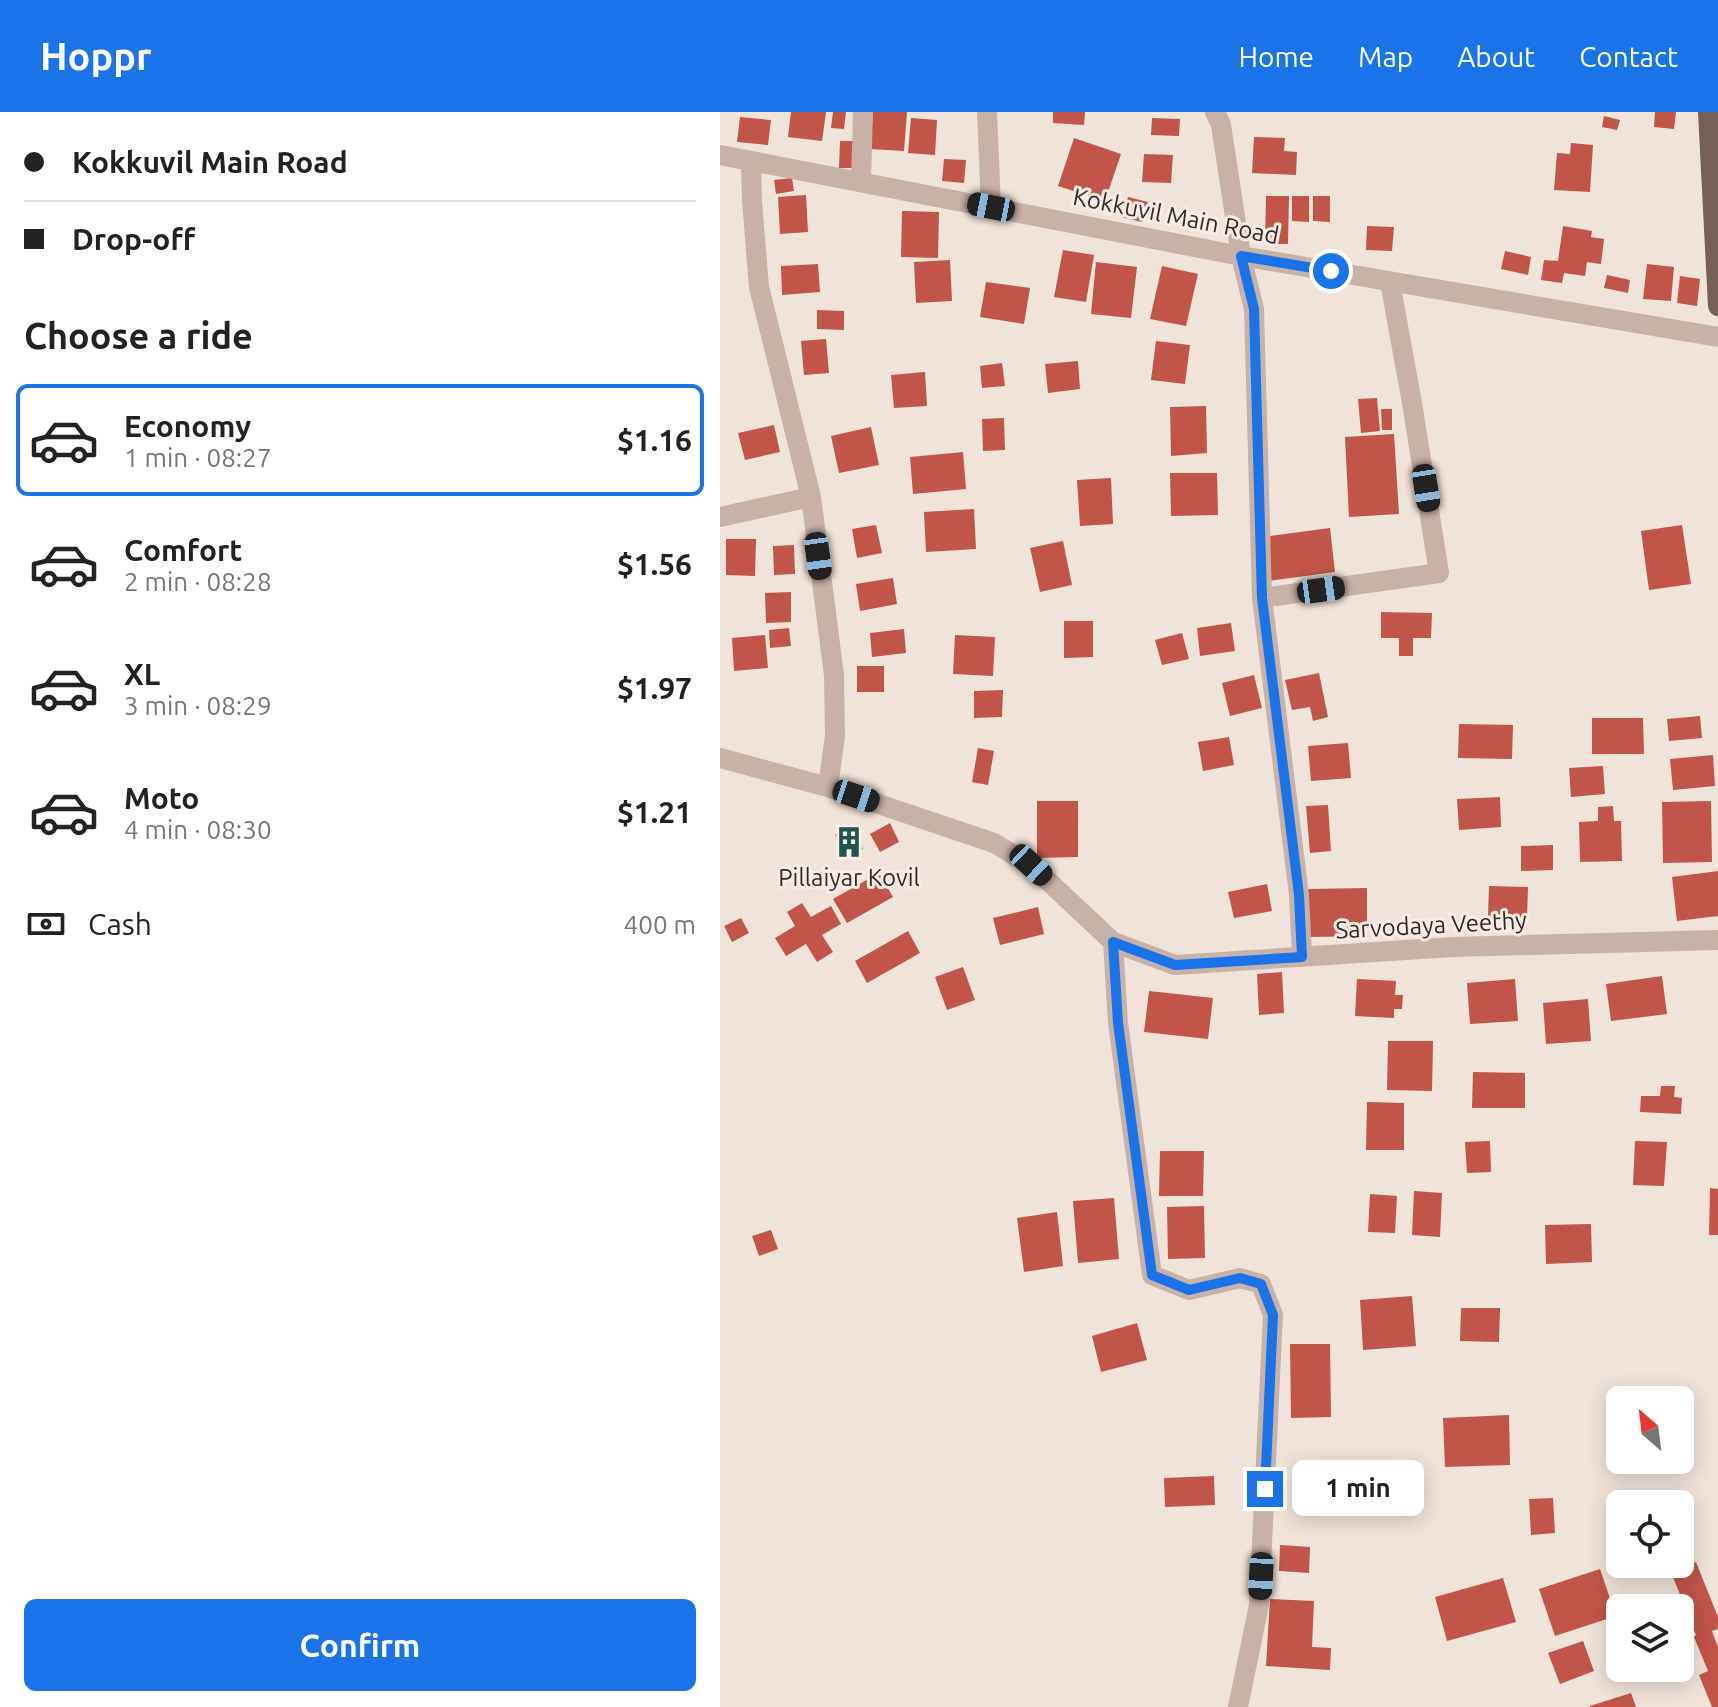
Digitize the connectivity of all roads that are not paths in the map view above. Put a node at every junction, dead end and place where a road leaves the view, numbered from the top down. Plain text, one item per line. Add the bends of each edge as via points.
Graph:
1 (863, 112) edge
2 (987, 112) edge
3 (1215, 112) edge
4 (1708, 112) edge
5 (720, 155) edge
6 (751, 161) junction
7 (861, 181) junction
8 (991, 207) junction
9 (1241, 256) junction
10 (1390, 282) junction
11 (1718, 306) edge
12 (1718, 337) edge
13 (811, 497) junction
14 (720, 517) edge
15 (1262, 598) junction
16 (720, 758) edge
17 (828, 787) junction
18 (1718, 940) edge
19 (1113, 942) junction
20 (1302, 957) junction
21 (1238, 1707) edge

1 - 7 street
2 - 8 street
3 - 9 street
4 - 11 main road
5 - 6 street, Kokkuvil Main Road
6 - 7 street, Kokkuvil Main Road
6 - 13 street via 759,287
7 - 8 street, Kokkuvil Main Road
8 - 9 street, Kokkuvil Main Road
9 - 10 street, Kokkuvil Main Road
9 - 15 street via 1254,309
10 - 12 street, Kokkuvil Main Road
10 - 15 street via 1439,573
13 - 14 street
13 - 17 street via 834,675 835,736
15 - 20 street
16 - 17 street, Sarvodaya Veethy
17 - 19 street, Sarvodaya Veethy via 994,843 1031,865
18 - 20 street, Sarvodaya Veethy
19 - 20 street, Sarvodaya Veethy via 1175,965
19 - 21 street via 1118,1023 1152,1275 1189,1290 1240,1278 1261,1284 1273,1315 1259,1605

